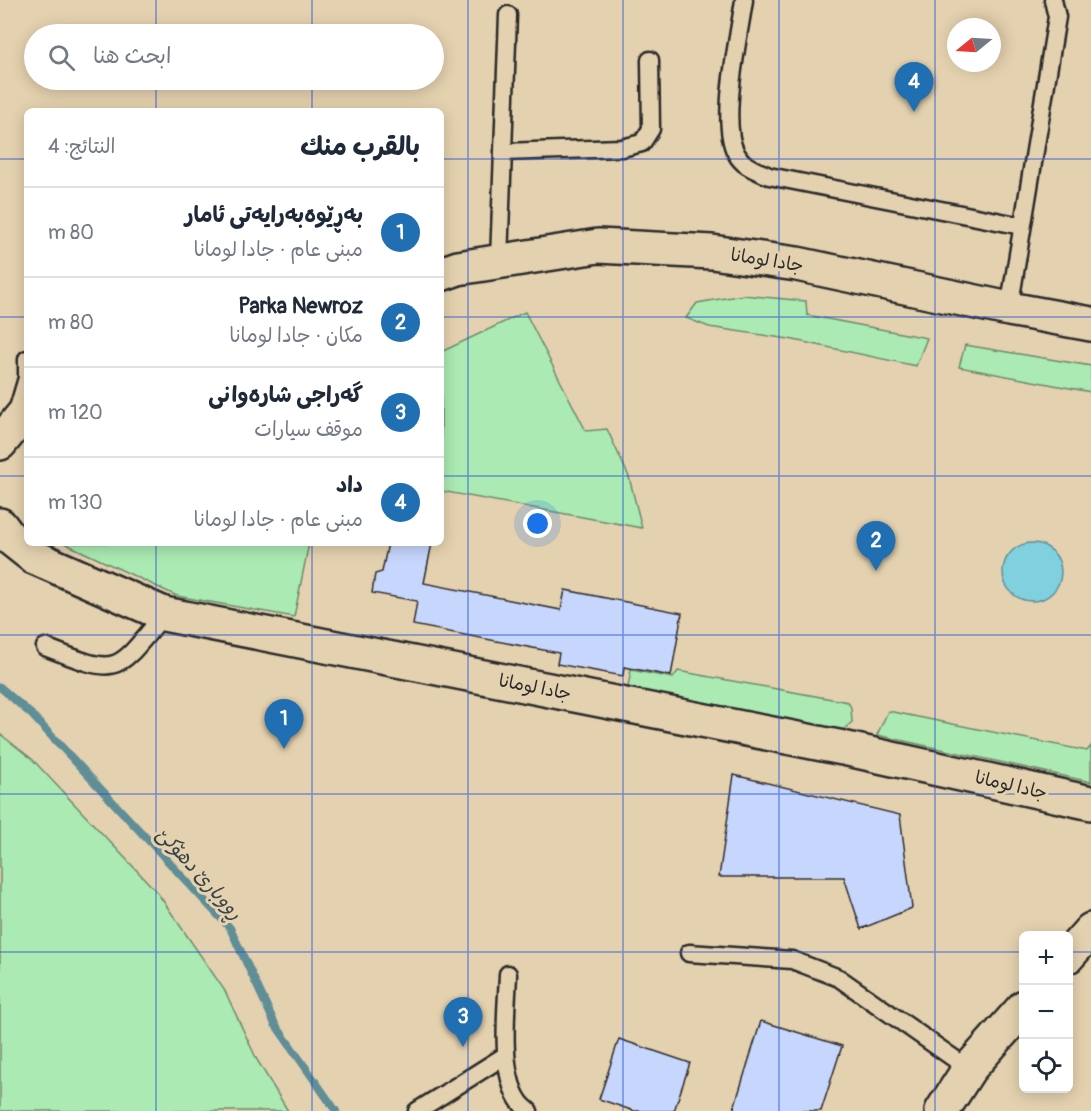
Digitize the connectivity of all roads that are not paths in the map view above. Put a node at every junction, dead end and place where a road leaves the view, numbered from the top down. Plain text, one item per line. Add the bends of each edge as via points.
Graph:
1 (744, 0) edge
2 (1053, 0) edge
3 (508, 15) dead end
4 (650, 60) dead end
5 (503, 152) junction
6 (1022, 226) junction
7 (500, 260) junction
8 (444, 273) edge
9 (1009, 309) junction
10 (1091, 324) edge
11 (24, 388) edge
12 (13, 427) edge
13 (0, 503) edge
14 (24, 523) edge
15 (0, 525) edge
16 (53, 546) edge
17 (164, 614) junction
18 (45, 647) dead end
19 (1091, 787) edge
20 (1091, 803) edge
21 (1091, 930) edge
22 (1073, 950) edge
23 (689, 953) dead end
24 (508, 974) dead end
25 (1019, 1012) edge
26 (506, 1054) junction
27 (969, 1069) junction
28 (417, 1111) edge
29 (529, 1111) edge
30 (942, 1111) edge

1 - 6 lane via 727,124 735,153 747,167 770,176
2 - 6 lane via 1057,17
3 - 5 lane
4 - 5 lane via 651,129 642,143 622,148
5 - 7 lane
6 - 9 lane
7 - 8 main road, جادا لومانا
7 - 9 main road, جادا لومانا via 598,246 712,252 797,264
9 - 10 main road, جادا لومانا
11 - 12 lane
13 - 14 main road
15 - 17 main road, جادا لومانا via 34,558
16 - 19 main road, جادا لومانا via 171,598 369,642
17 - 18 lane via 129,657 115,665 96,667
17 - 20 main road, جادا لومانا via 834,746
21 - 22 main road
23 - 27 lane via 792,960 839,978
24 - 26 lane
25 - 27 main road
26 - 28 lane
26 - 29 lane via 511,1086 521,1106
27 - 30 main road

